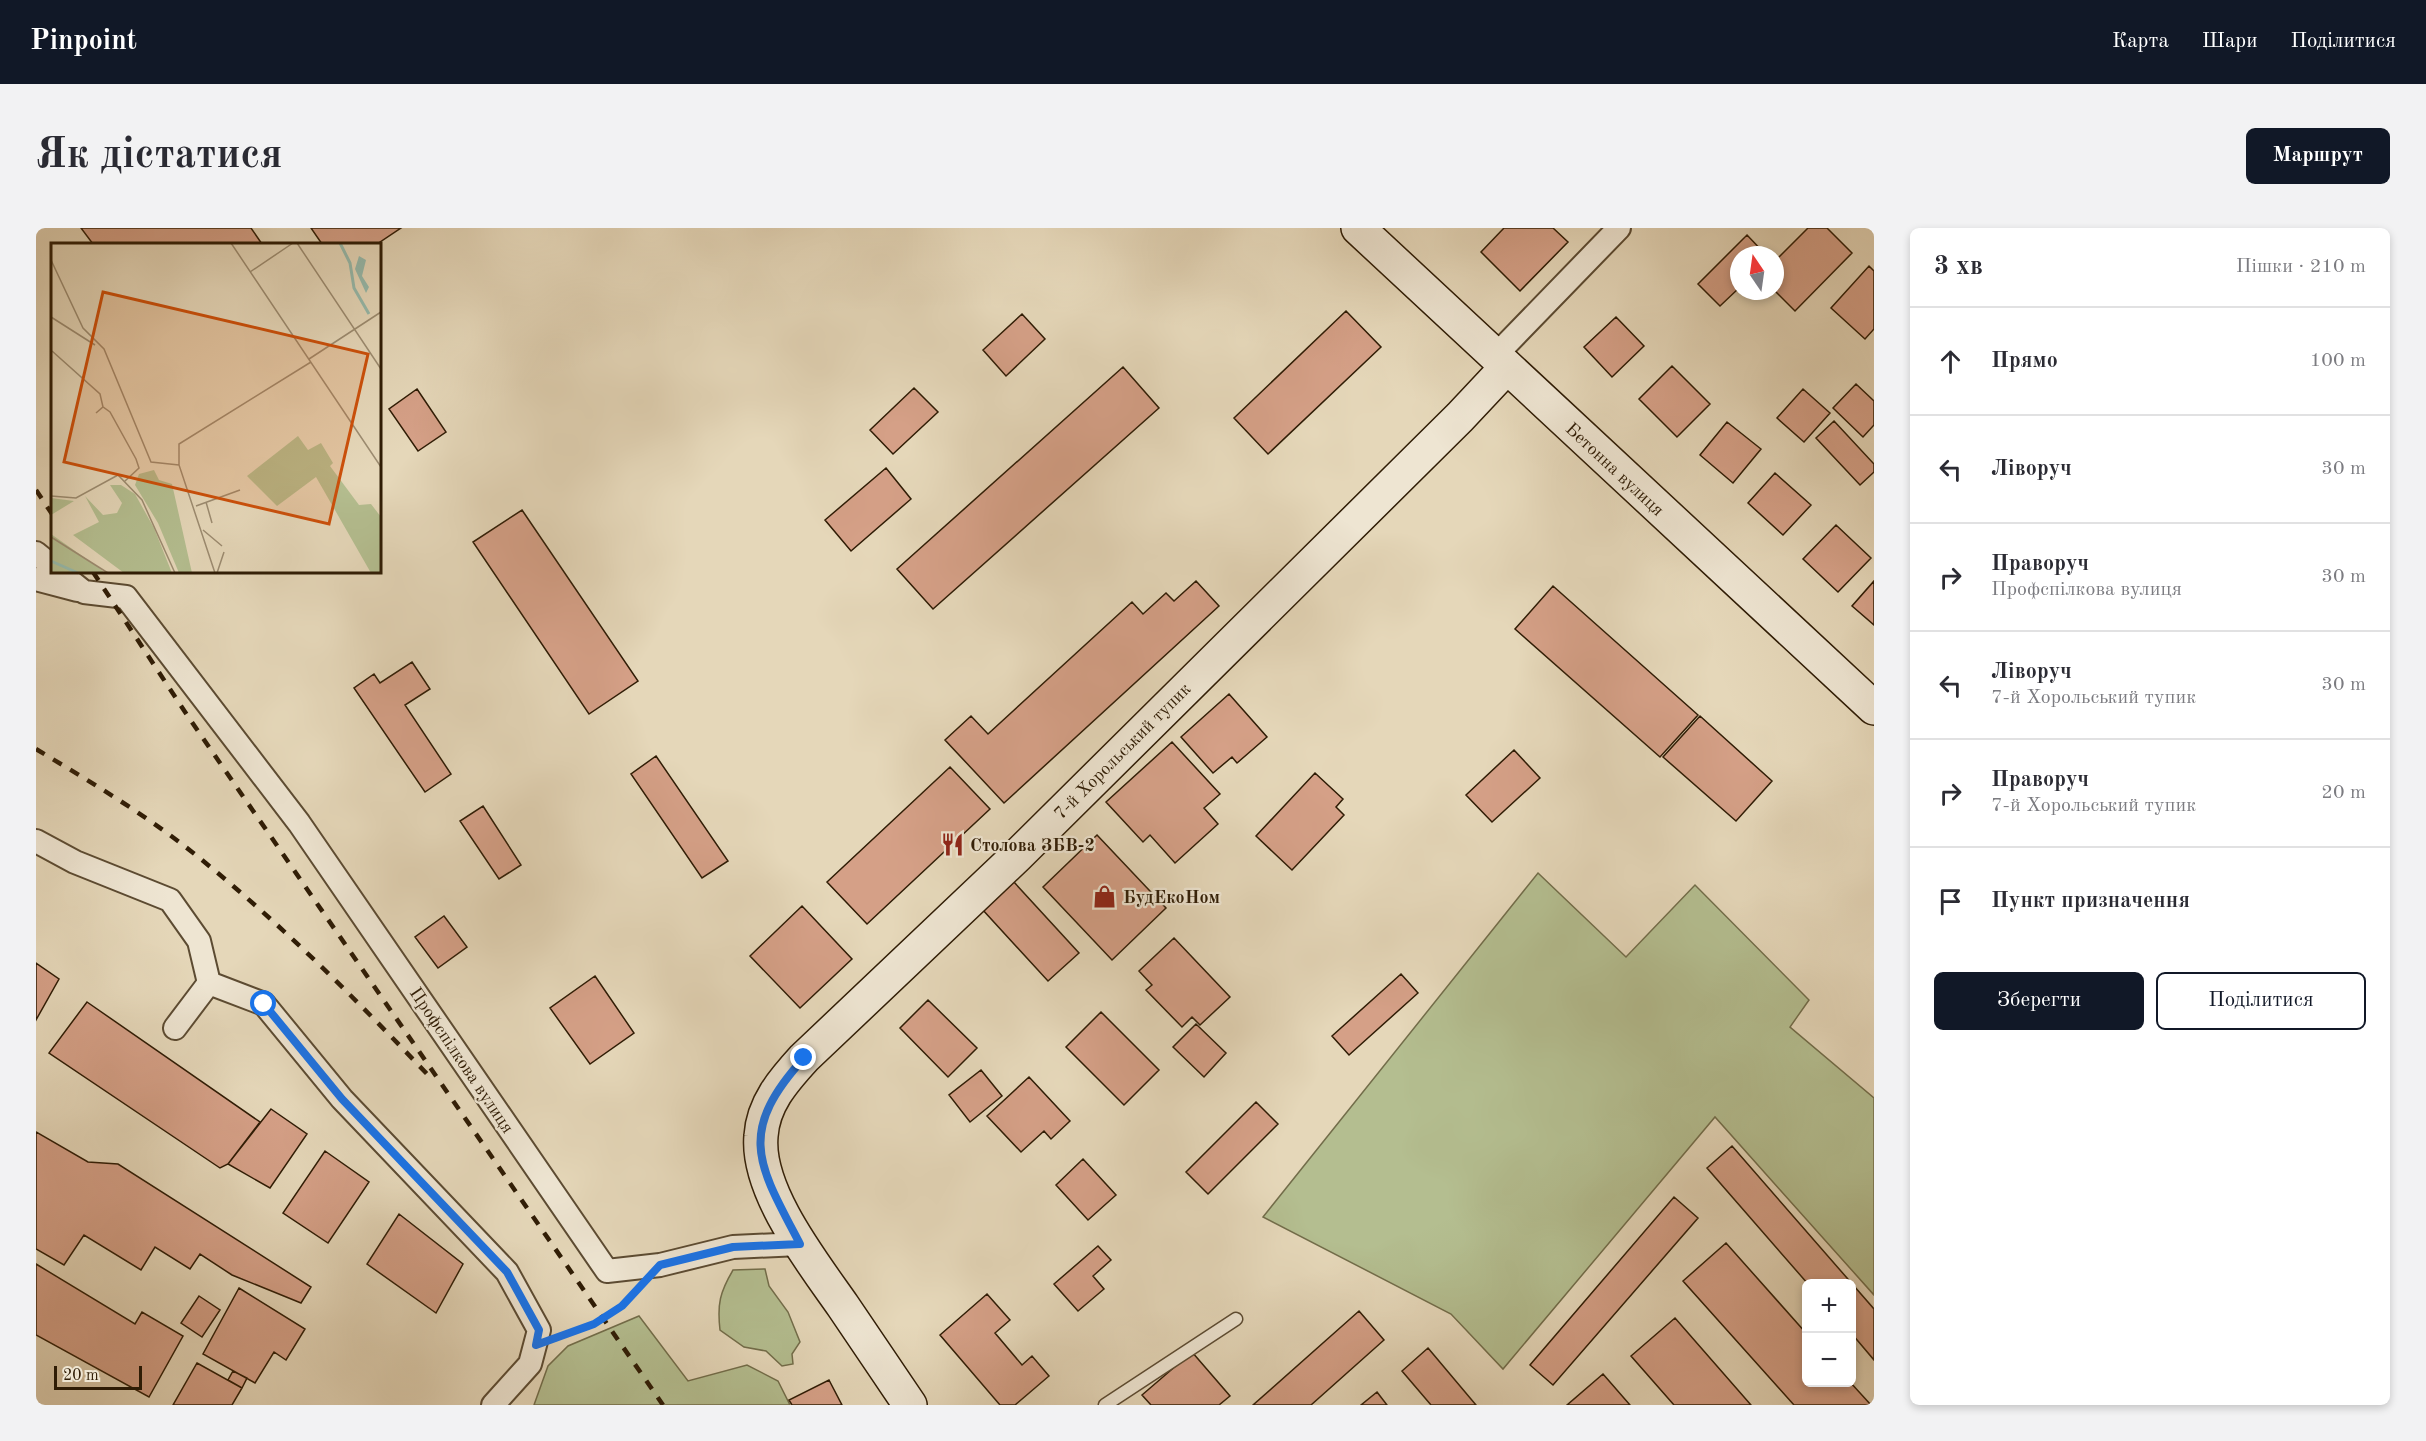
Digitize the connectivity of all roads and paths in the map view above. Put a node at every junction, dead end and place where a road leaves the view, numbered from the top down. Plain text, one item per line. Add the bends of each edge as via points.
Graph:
1 (1358, 228) edge
2 (1619, 228) edge
3 (1501, 362) junction
4 (36, 553) edge
5 (51, 566) edge
6 (60, 573) edge
7 (36, 579) edge
8 (84, 592) junction
9 (1874, 708) edge
10 (36, 841) edge
11 (209, 983) junction
12 (175, 1028) dead end
13 (800, 1244) junction
14 (660, 1265) junction
15 (1236, 1319) dead end
16 (536, 1345) junction
17 (493, 1405) edge
18 (910, 1405) edge
19 (1105, 1405) edge

1 - 3 street, Бетонна вулиця
2 - 3 street, 7-й Хорольський тупик
3 - 9 street, Бетонна вулиця
3 - 13 street, 7-й Хорольський тупик via 1460,417 1017,856 783,1081 766,1110 760,1135 761,1159 770,1187
4 - 5 street
6 - 8 street
7 - 8 street
8 - 14 street, Профспілкова вулиця via 126,597 299,823 607,1271
10 - 11 street via 75,862 170,900 200,941
11 - 12 street
11 - 16 street via 264,1004 342,1099 507,1272 539,1330
13 - 14 street, Профспілкова вулиця via 733,1247
13 - 18 street
14 - 16 path via 622,1306 594,1324
15 - 19 lane
16 - 17 street via 530,1364

